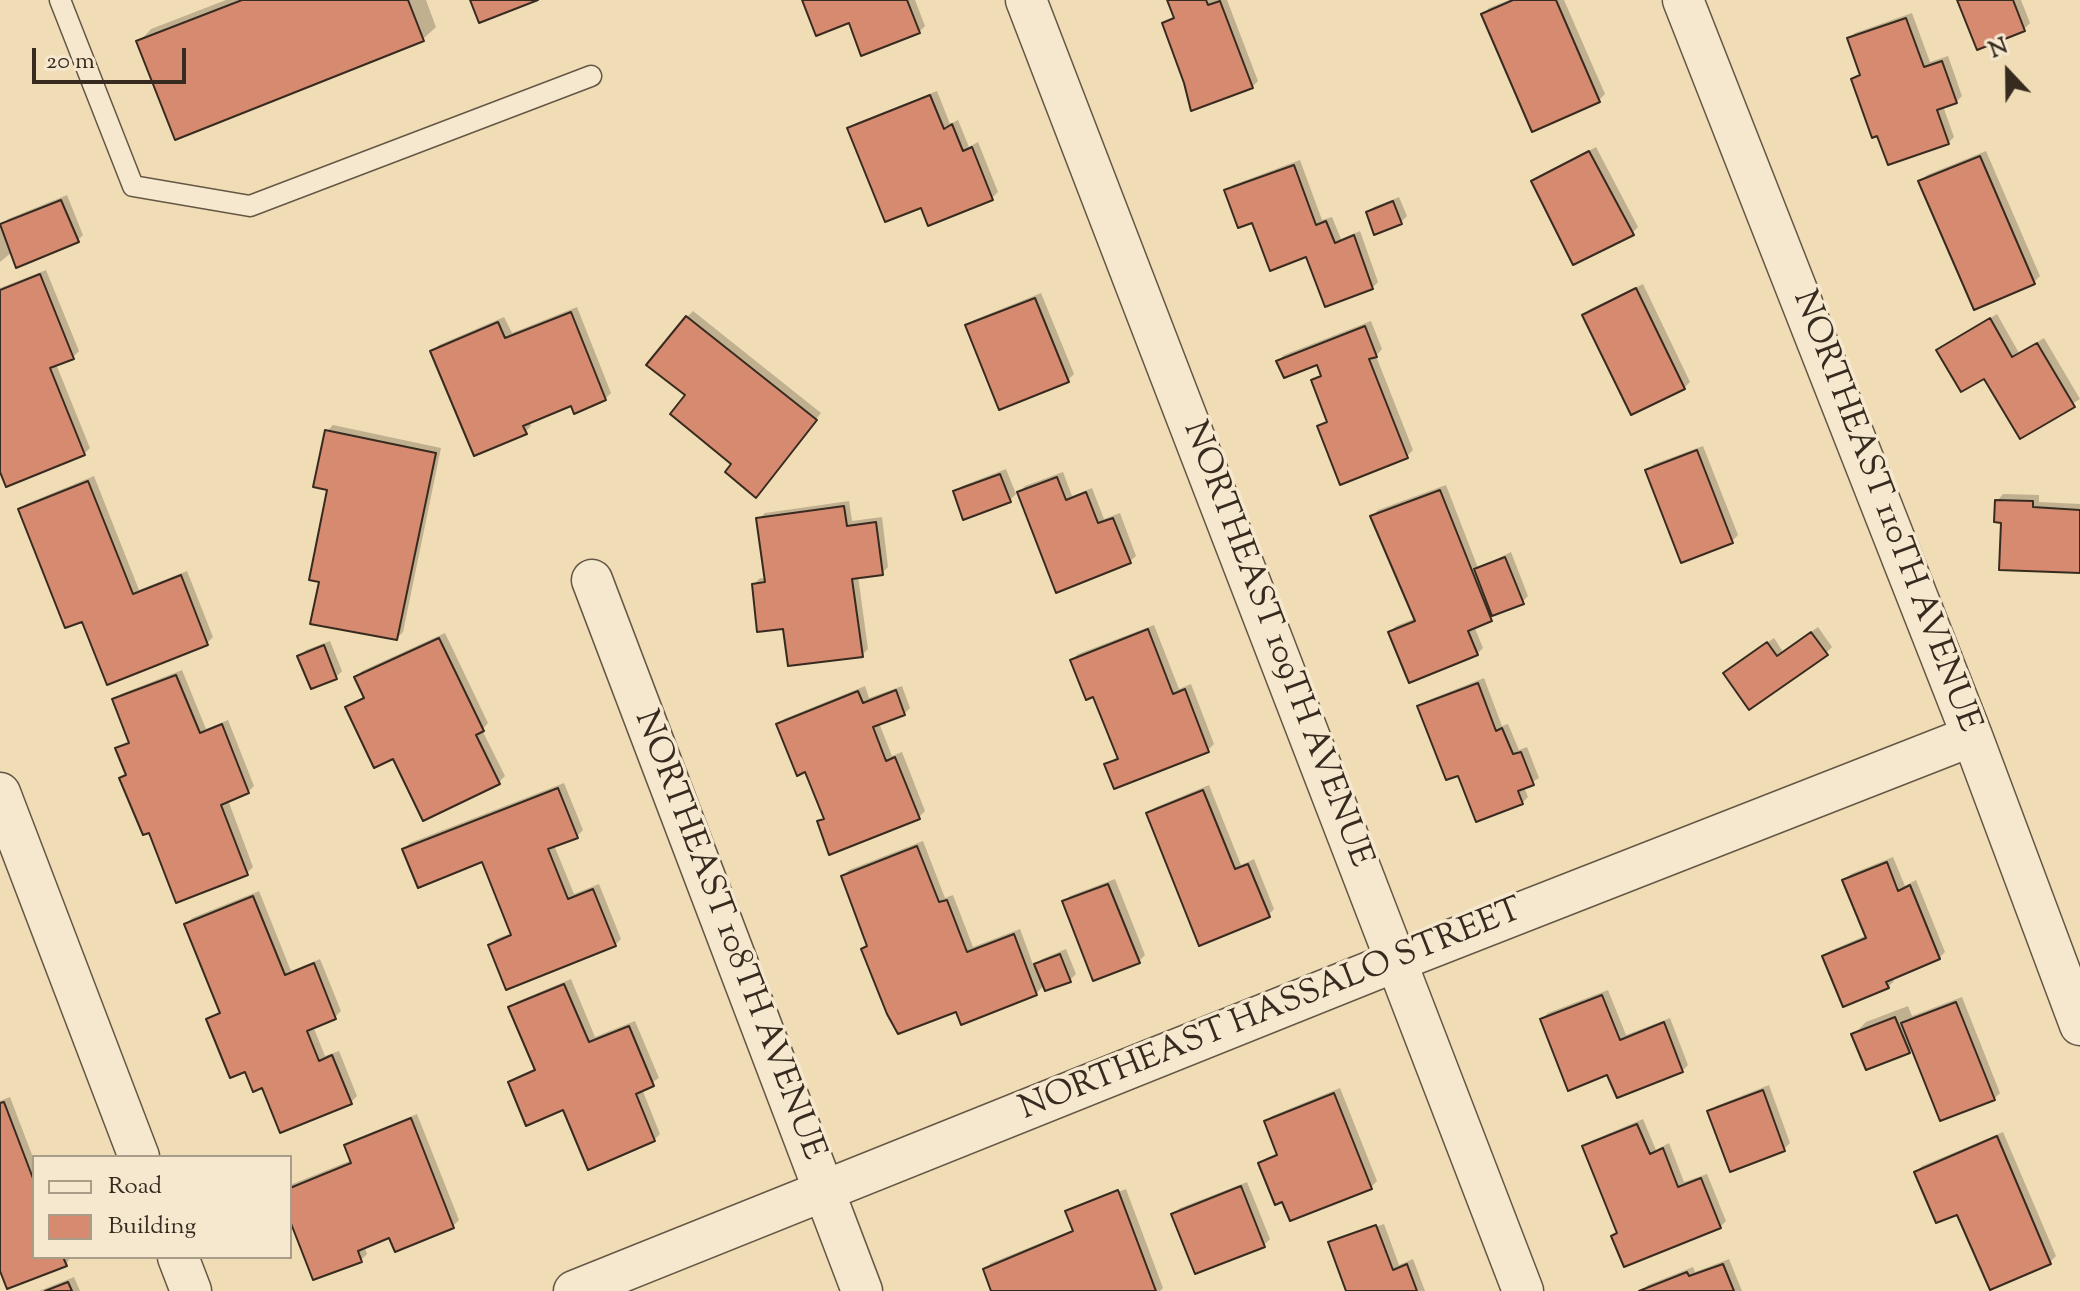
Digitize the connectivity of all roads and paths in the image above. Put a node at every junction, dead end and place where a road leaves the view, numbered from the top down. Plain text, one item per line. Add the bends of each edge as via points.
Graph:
1 (60, 0) edge
2 (1026, 0) edge
3 (1683, 0) edge
4 (591, 76) dead end
5 (592, 580) dead end
6 (1972, 736) junction
7 (0, 793) edge
8 (1397, 961) junction
9 (2080, 1025) edge
10 (138, 1155) edge
11 (825, 1192) junction
12 (179, 1259) edge
13 (191, 1291) edge
14 (574, 1291) edge
15 (862, 1291) edge
16 (1523, 1291) edge

1 - 4 lane via 133,186 250,206
2 - 8 street, NORTHEAST 109TH AVENUE
3 - 6 street, NORTHEAST 110TH AVENUE
5 - 11 street, NORTHEAST 108TH AVENUE
6 - 8 street, NORTHEAST HASSALO STREET
6 - 9 street, NORTHEAST 110TH AVENUE
7 - 10 street
8 - 11 street, NORTHEAST HASSALO STREET
8 - 16 street, NORTHEAST 109TH AVENUE
11 - 14 street, NORTHEAST HASSALO STREET
11 - 15 street, NORTHEAST 108TH AVENUE
12 - 13 street

